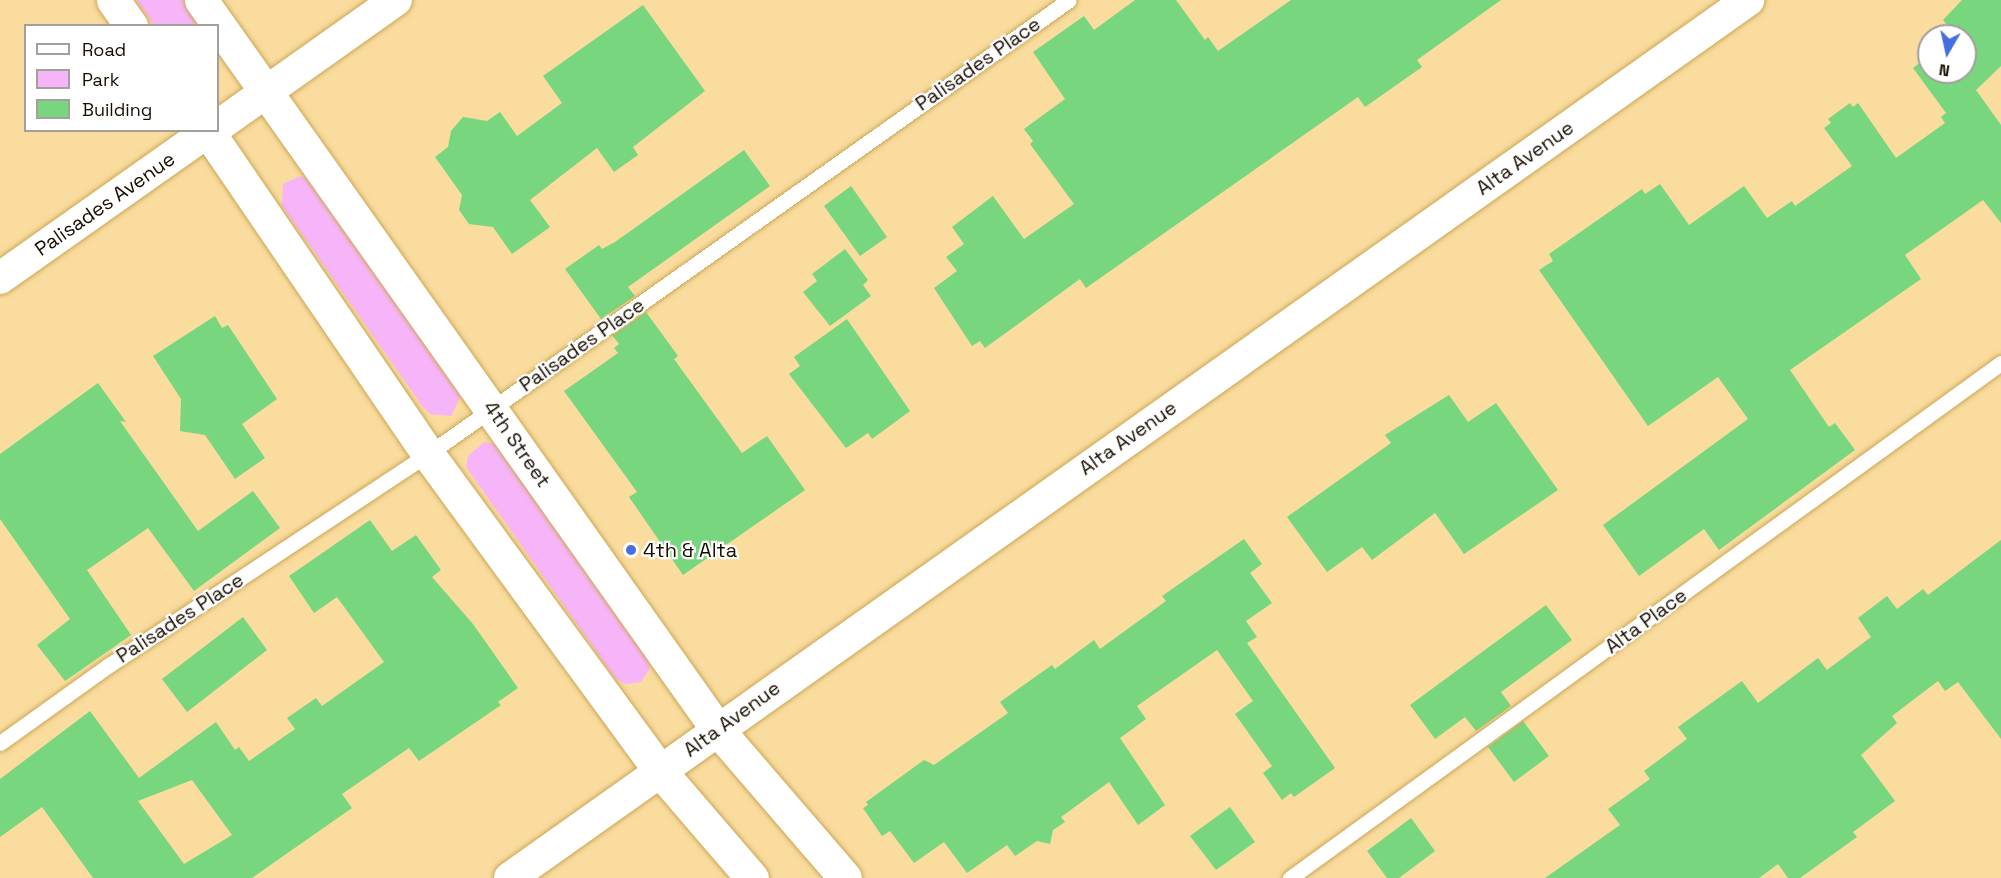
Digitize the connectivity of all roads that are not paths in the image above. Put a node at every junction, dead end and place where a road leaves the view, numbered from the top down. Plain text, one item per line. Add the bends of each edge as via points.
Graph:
1 (113, 0) edge
2 (201, 0) edge
3 (396, 0) edge
4 (1069, 0) edge
5 (1748, 0) edge
6 (130, 24) edge
7 (218, 24) edge
8 (219, 25) edge
9 (266, 92) junction
10 (219, 124) edge
11 (208, 132) edge
12 (212, 132) edge
13 (0, 278) edge
14 (2001, 363) edge
15 (492, 408) junction
16 (428, 454) junction
17 (717, 729) junction
18 (0, 743) edge
19 (660, 771) junction
20 (510, 878) edge
21 (752, 878) edge
22 (845, 878) edge
23 (1290, 878) edge

1 - 6 street
2 - 7 street, 4th Street
3 - 9 street, Palisades Avenue
4 - 15 lane, Palisades Place
5 - 17 street, Alta Avenue
8 - 9 street, 4th Street
9 - 10 street, Palisades Avenue
9 - 15 street, 4th Street
11 - 13 street, Palisades Avenue
12 - 16 street
14 - 23 lane, Alta Place
15 - 16 lane, Palisades Place
15 - 17 street, 4th Street
16 - 18 lane, Palisades Place via 109,665
16 - 19 street
17 - 19 street, Alta Avenue
17 - 22 street, 4th Street
19 - 20 street, Alta Avenue
19 - 21 street

